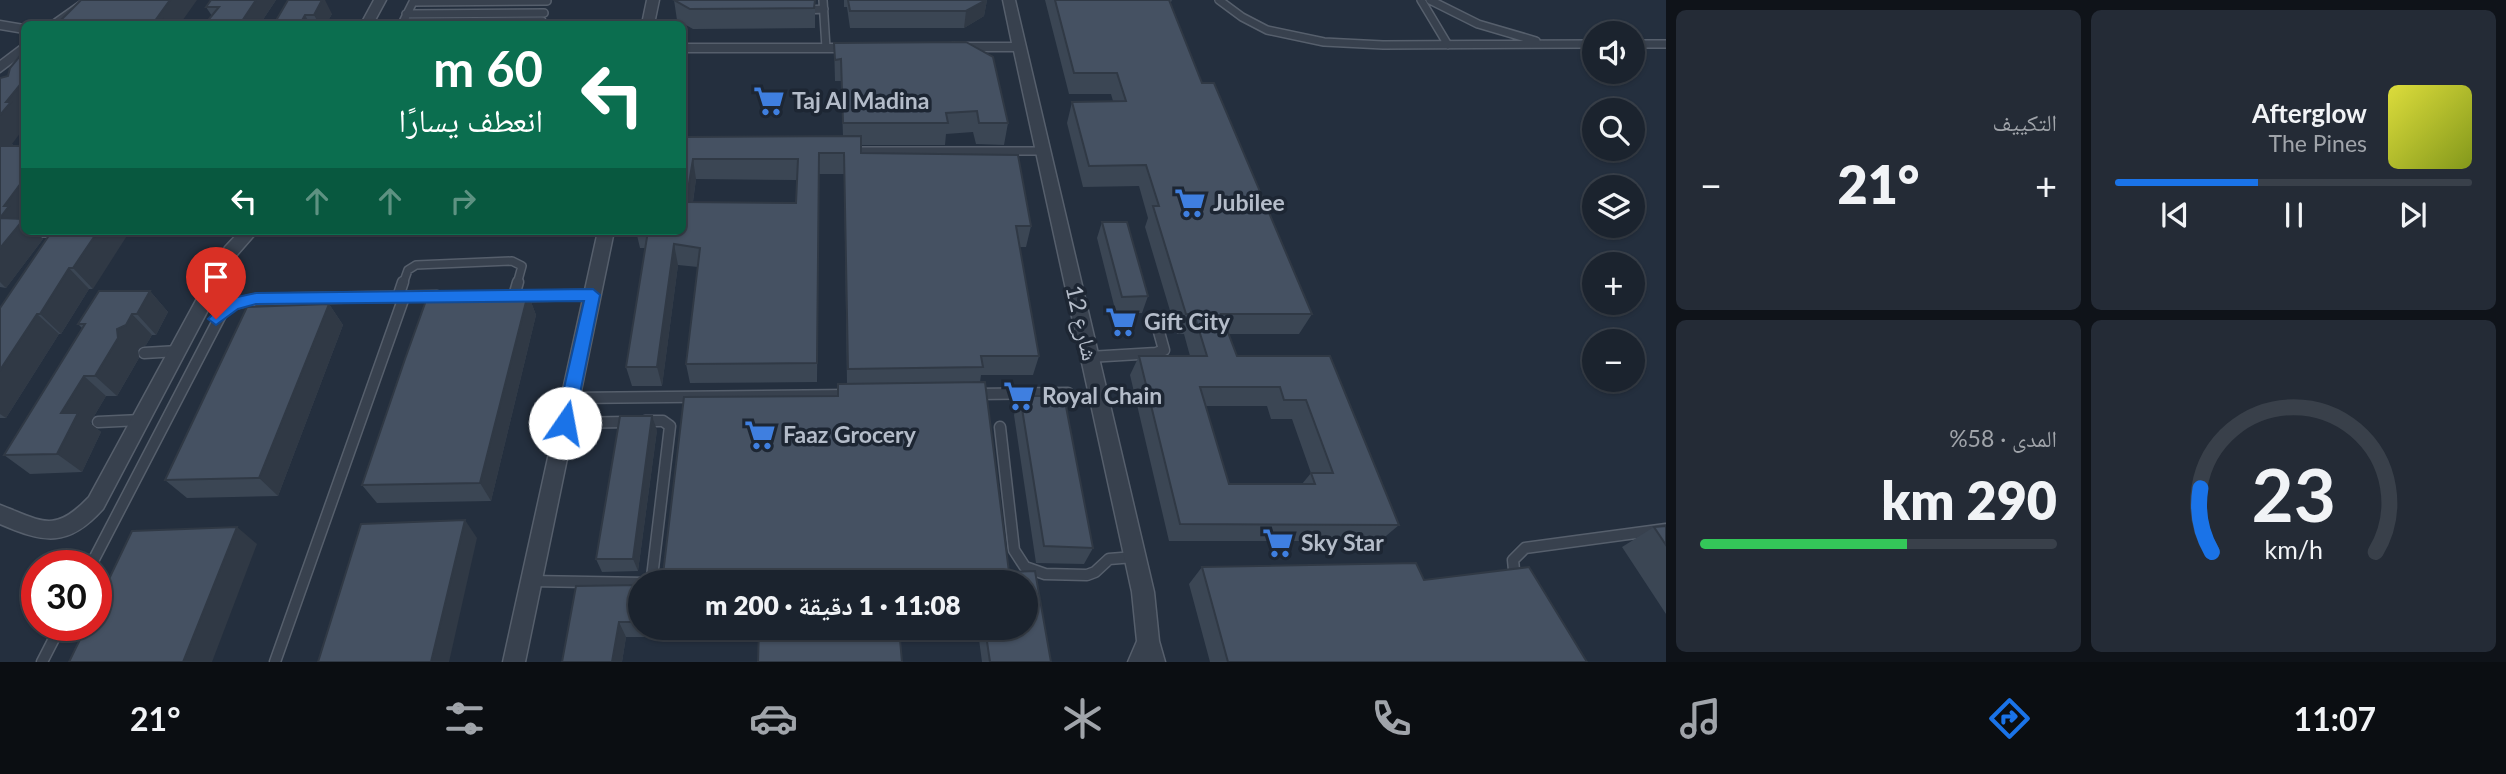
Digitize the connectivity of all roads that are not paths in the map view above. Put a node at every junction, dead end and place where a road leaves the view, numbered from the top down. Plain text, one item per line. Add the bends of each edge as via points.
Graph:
1 (91, 0) edge
2 (380, 0) edge
3 (547, 0) edge
4 (653, 0) edge
5 (823, 0) edge
6 (1009, 0) edge
7 (1219, 0) edge
8 (1421, 0) edge
9 (1430, 0) edge
10 (413, 1) edge
11 (799, 9) edge
12 (824, 9) junction
13 (544, 13) junction
14 (404, 18) junction
15 (59, 21) edge
16 (369, 21) edge
17 (486, 21) edge
18 (542, 21) edge
19 (649, 21) edge
20 (0, 26) edge
21 (21, 29) edge
22 (1562, 44) junction
23 (1582, 44) edge
24 (1645, 44) edge
25 (1666, 44) edge
26 (1448, 45) junction
27 (943, 47) edge
28 (1019, 47) junction
29 (686, 48) edge
30 (825, 48) junction
31 (876, 48) edge
32 (842, 151) edge
33 (1043, 151) junction
34 (60, 235) edge
35 (246, 235) edge
36 (605, 235) edge
37 (46, 256) edge
38 (593, 295) junction
39 (445, 296) edge
40 (500, 296) edge
41 (514, 296) junction
42 (401, 297) junction
43 (1156, 320) dead end
44 (178, 351) junction
45 (144, 353) dead end
46 (1089, 357) junction
47 (1068, 393) dead end
48 (958, 394) edge
49 (861, 395) edge
50 (570, 398) junction
51 (141, 419) junction
52 (98, 422) dead end
53 (565, 423) junction
54 (1000, 427) dead end
55 (0, 514) edge
56 (1666, 529) edge
57 (99, 550) edge
58 (1134, 557) junction
59 (531, 581) junction
60 (1519, 589) edge
61 (53, 641) edge
62 (1147, 657) edge
63 (42, 662) edge
64 (275, 662) edge
65 (514, 662) edge

1 - 15 street
2 - 16 street
3 - 10 lane
3 - 13 lane
4 - 19 street
5 - 12 lane
6 - 28 street, شارع 12
7 - 26 lane via 1264,27 1313,41
8 - 26 lane
9 - 22 lane via 1496,30
10 - 14 lane
11 - 12 lane
12 - 30 lane
13 - 14 lane
13 - 18 lane
14 - 17 lane
20 - 21 street
22 - 23 lane
22 - 26 lane
24 - 25 lane
27 - 28 street
28 - 33 street, شارع 12
29 - 30 street
30 - 31 street
32 - 33 lane
33 - 46 street, شارع 12
34 - 37 street
35 - 44 street via 231,251
36 - 38 street
38 - 41 lane
38 - 50 street
39 - 42 lane
40 - 41 lane
41 - 42 lane via 522,269 512,261 416,265 408,271
42 - 57 lane via 256,299 223,310
42 - 64 lane
43 - 46 lane via 1164,350
44 - 45 lane
44 - 51 street
46 - 58 street, شارع 12
47 - 48 lane
49 - 50 lane
50 - 53 street
51 - 52 lane
51 - 55 street via 96,503 78,521 42,532
53 - 59 street
53 - 59 lane via 669,424 653,572 645,583
54 - 58 lane via 1014,550 1025,567 1045,574 1087,575 1109,559
56 - 60 lane via 1525,548 1512,569
58 - 62 street, شارع 12 via 1146,608
59 - 65 street
61 - 63 lane

